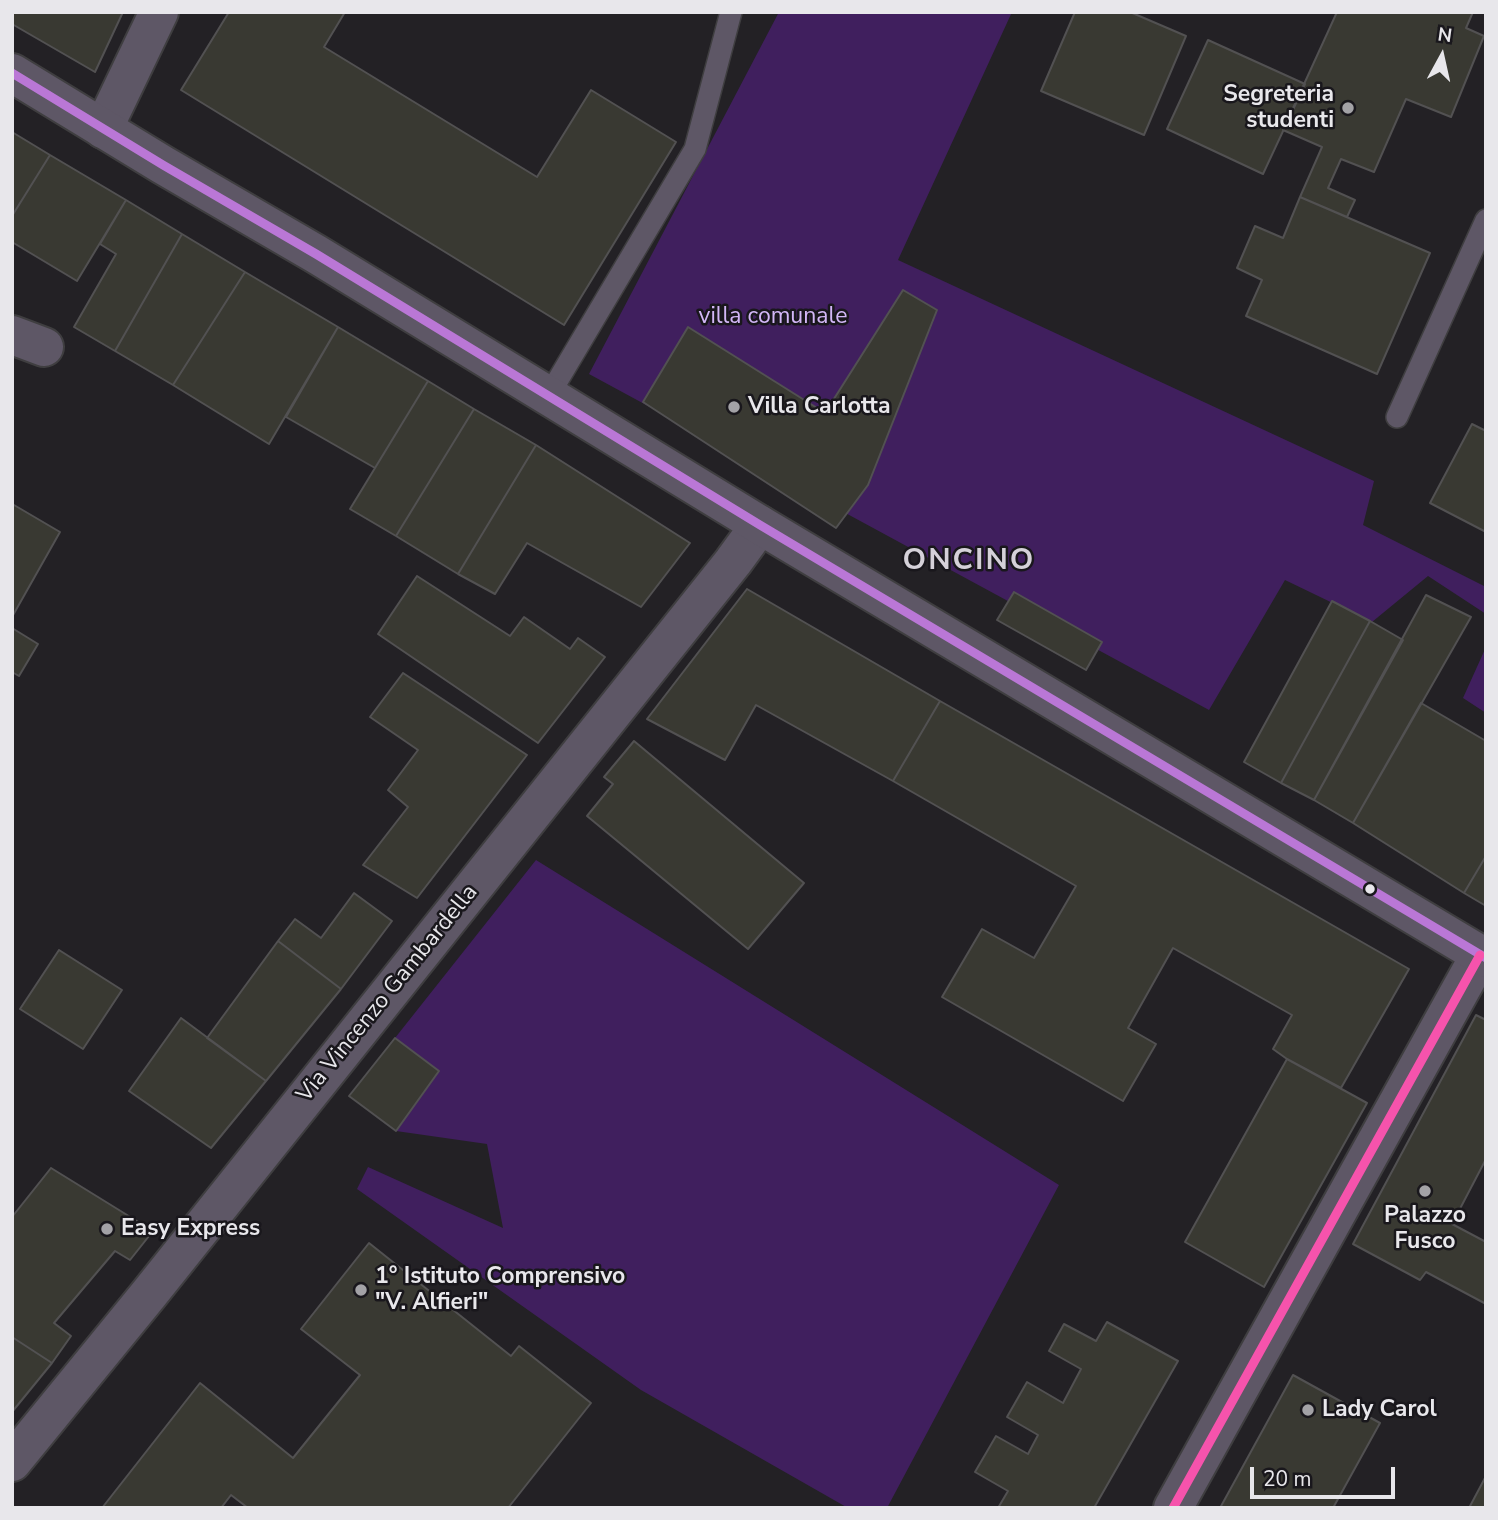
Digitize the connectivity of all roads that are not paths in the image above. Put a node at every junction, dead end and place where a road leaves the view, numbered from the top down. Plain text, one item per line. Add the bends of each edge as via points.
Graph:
1 (159, 12) edge
2 (731, 12) edge
3 (12, 74) edge
4 (103, 129) junction
5 (1486, 220) edge
6 (549, 395) junction
7 (1397, 417) dead end
8 (760, 525) junction
9 (1483, 957) edge
10 (12, 1462) edge
11 (1173, 1508) edge

1 - 4 street
2 - 6 lane via 695,149
3 - 4 street
4 - 6 street
5 - 7 lane
6 - 8 street
8 - 9 street
8 - 10 street, Via Vincenzo Gambardella
9 - 11 street

